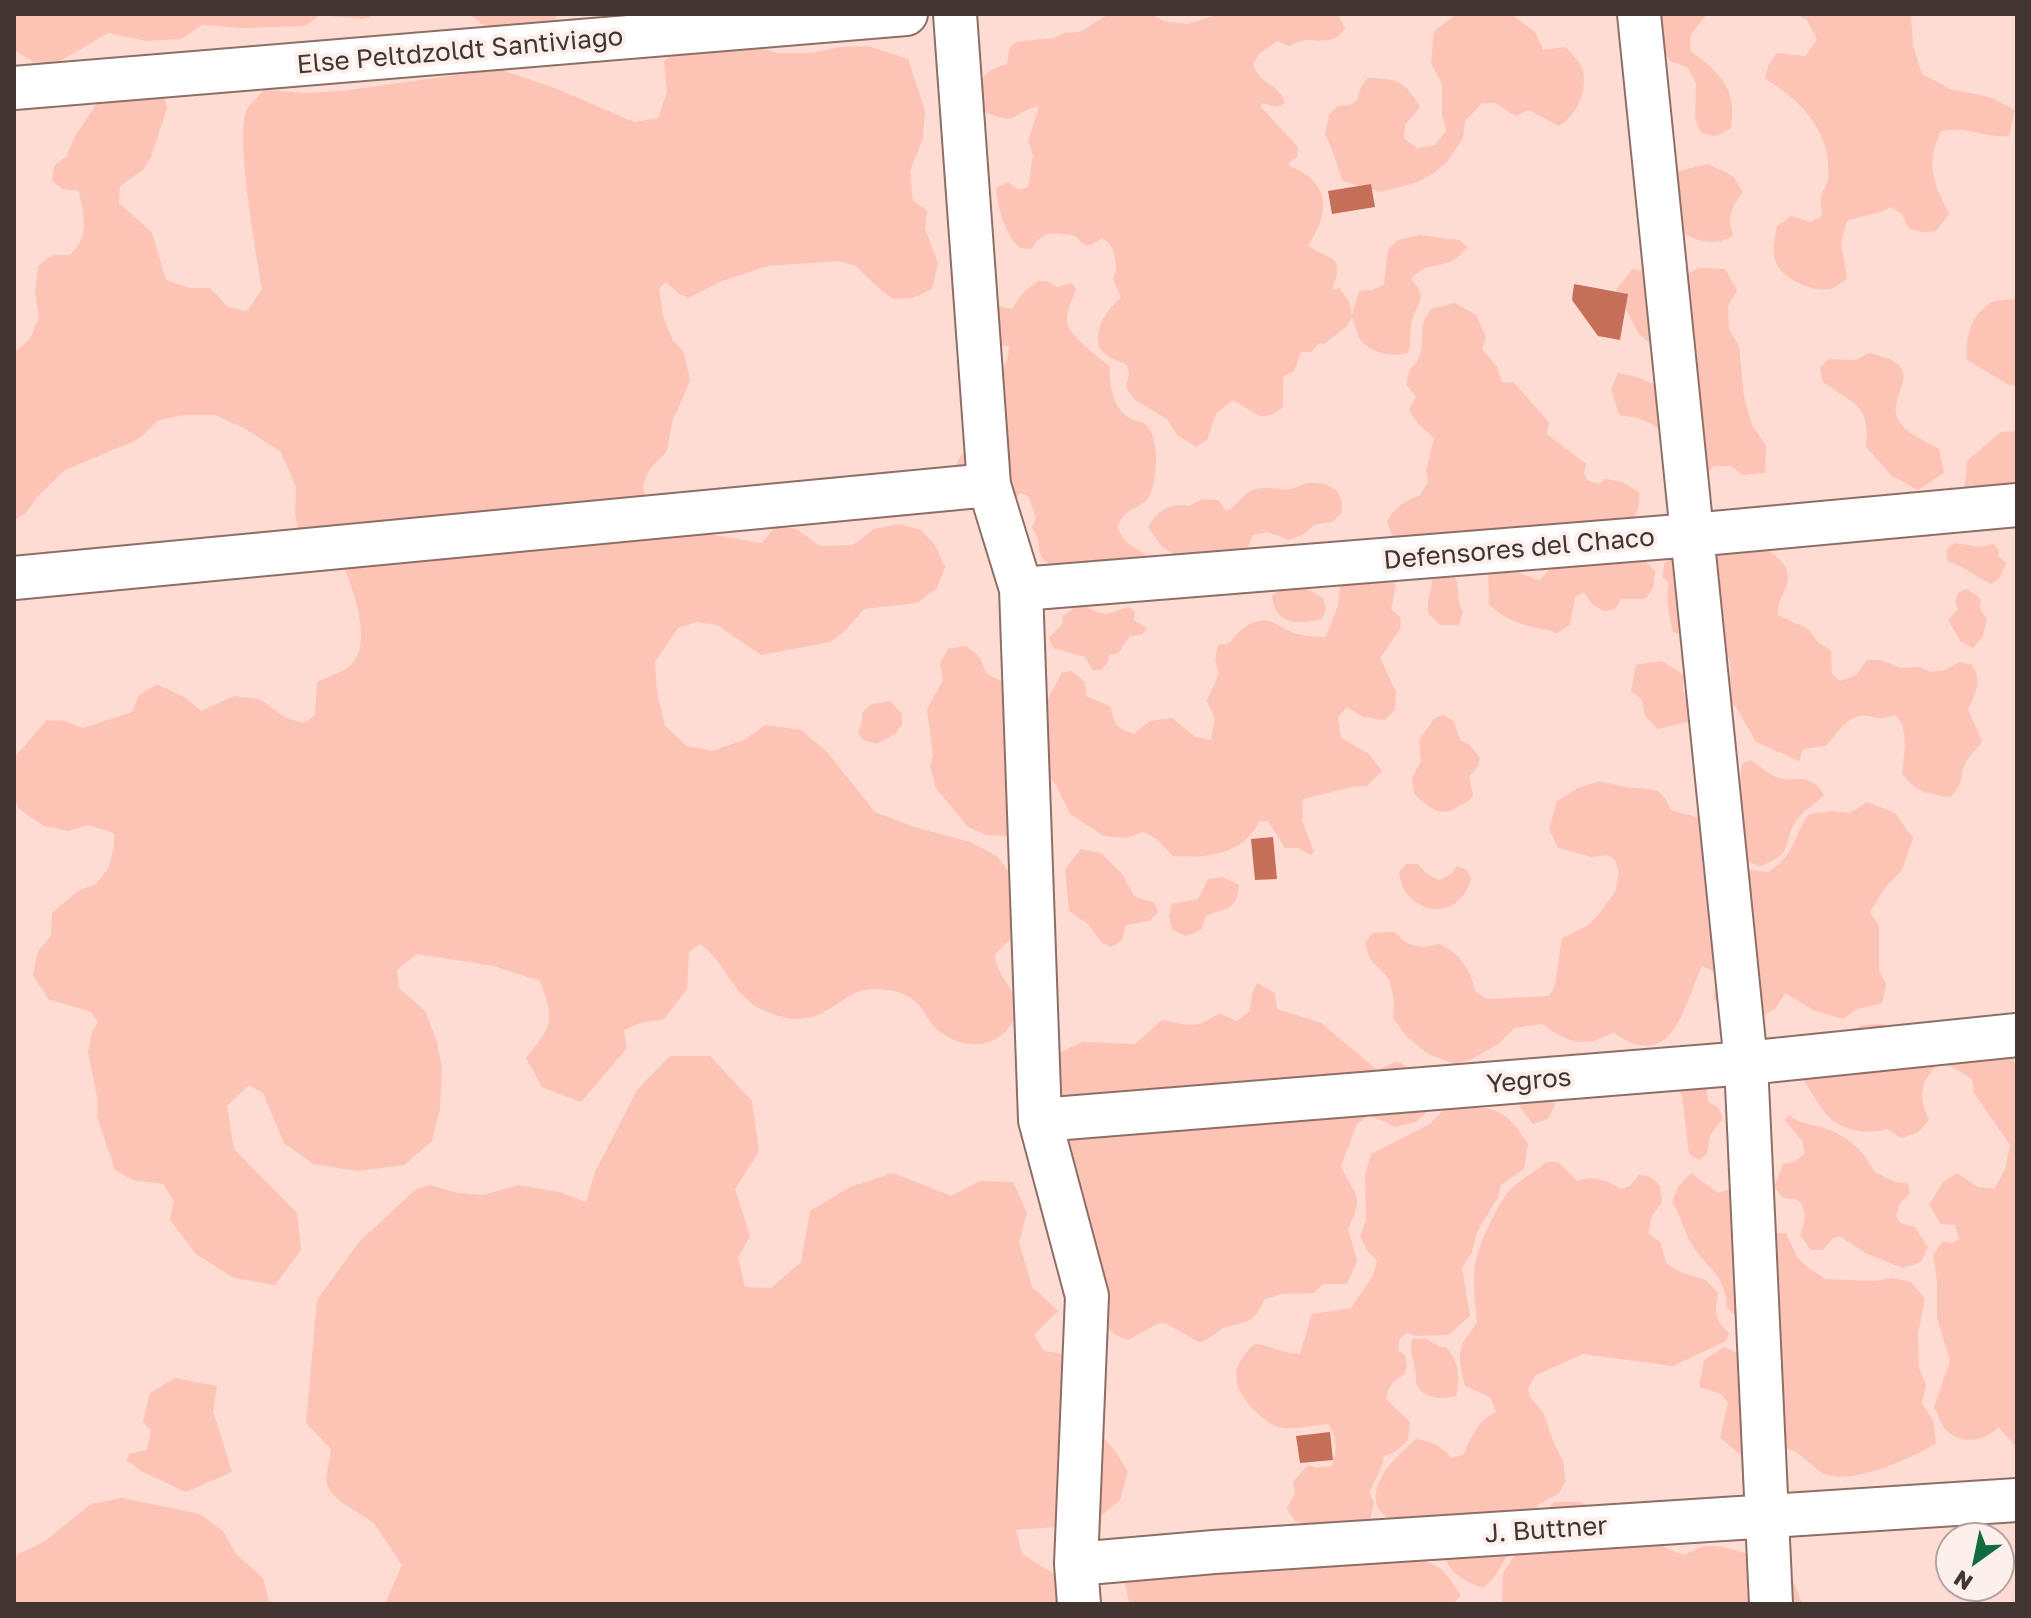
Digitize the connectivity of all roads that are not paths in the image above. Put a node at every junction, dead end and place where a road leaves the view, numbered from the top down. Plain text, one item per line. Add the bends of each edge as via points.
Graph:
1 (906, 14) edge
2 (955, 14) edge
3 (1639, 14) edge
4 (14, 88) edge
5 (989, 485) junction
6 (2017, 505) edge
7 (1692, 535) junction
8 (14, 578) edge
9 (1021, 589) junction
10 (2017, 1035) edge
11 (1746, 1063) junction
12 (1040, 1120) junction
13 (2017, 1500) edge
14 (1766, 1516) junction
15 (1077, 1584) edge
16 (1771, 1604) edge

1 - 4 street, Else Peltdzoldt Santiviago
2 - 5 street
3 - 7 street
5 - 8 street
5 - 9 street
6 - 7 street, Defensores del Chaco
7 - 9 street, Defensores del Chaco
7 - 11 street
9 - 12 street
10 - 11 street, Yegros
11 - 12 street, Yegros
11 - 14 street
12 - 15 street via 1087,1296
13 - 14 street, J. Buttner
14 - 15 street, J. Buttner via 1214,1552
14 - 16 street

